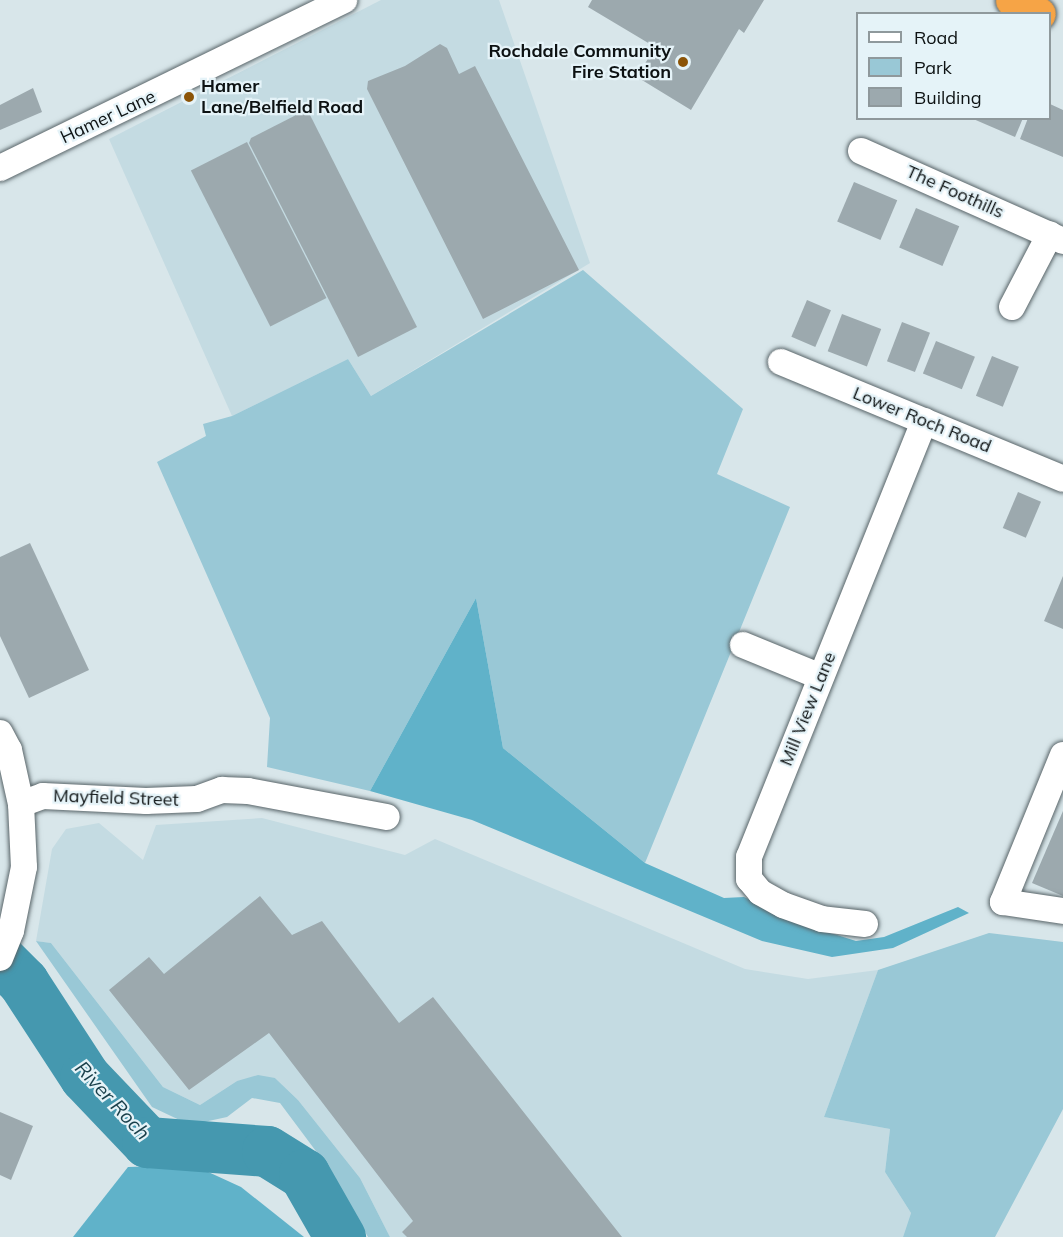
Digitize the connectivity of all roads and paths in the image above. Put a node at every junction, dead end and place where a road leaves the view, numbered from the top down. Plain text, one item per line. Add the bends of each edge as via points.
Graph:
1 (344, 0) edge
2 (1012, 0) edge
3 (1035, 12) edge
4 (861, 151) dead end
5 (0, 168) edge
6 (1056, 237) edge
7 (1012, 307) dead end
8 (781, 362) dead end
9 (924, 421) junction
10 (1063, 479) edge
11 (743, 645) dead end
12 (821, 677) junction
13 (0, 733) edge
14 (1063, 754) edge
15 (21, 804) junction
16 (387, 817) dead end
17 (1063, 911) edge
18 (865, 924) dead end
19 (0, 957) edge

1 - 5 street, Hamer Lane
2 - 3 highway
4 - 6 street, The Foothills
6 - 7 street, The Foothills
8 - 9 street, Lower Roch Road
9 - 10 street, Lower Roch Road
9 - 12 street, Mill View Lane
11 - 12 street
12 - 18 street, Mill View Lane via 749,857 748,879 760,892 783,905 822,919
13 - 15 street via 9,750
14 - 17 street via 1003,902
15 - 16 street, Mayfield Street via 43,796 197,799 222,790 248,791
15 - 19 street via 24,867 11,931

